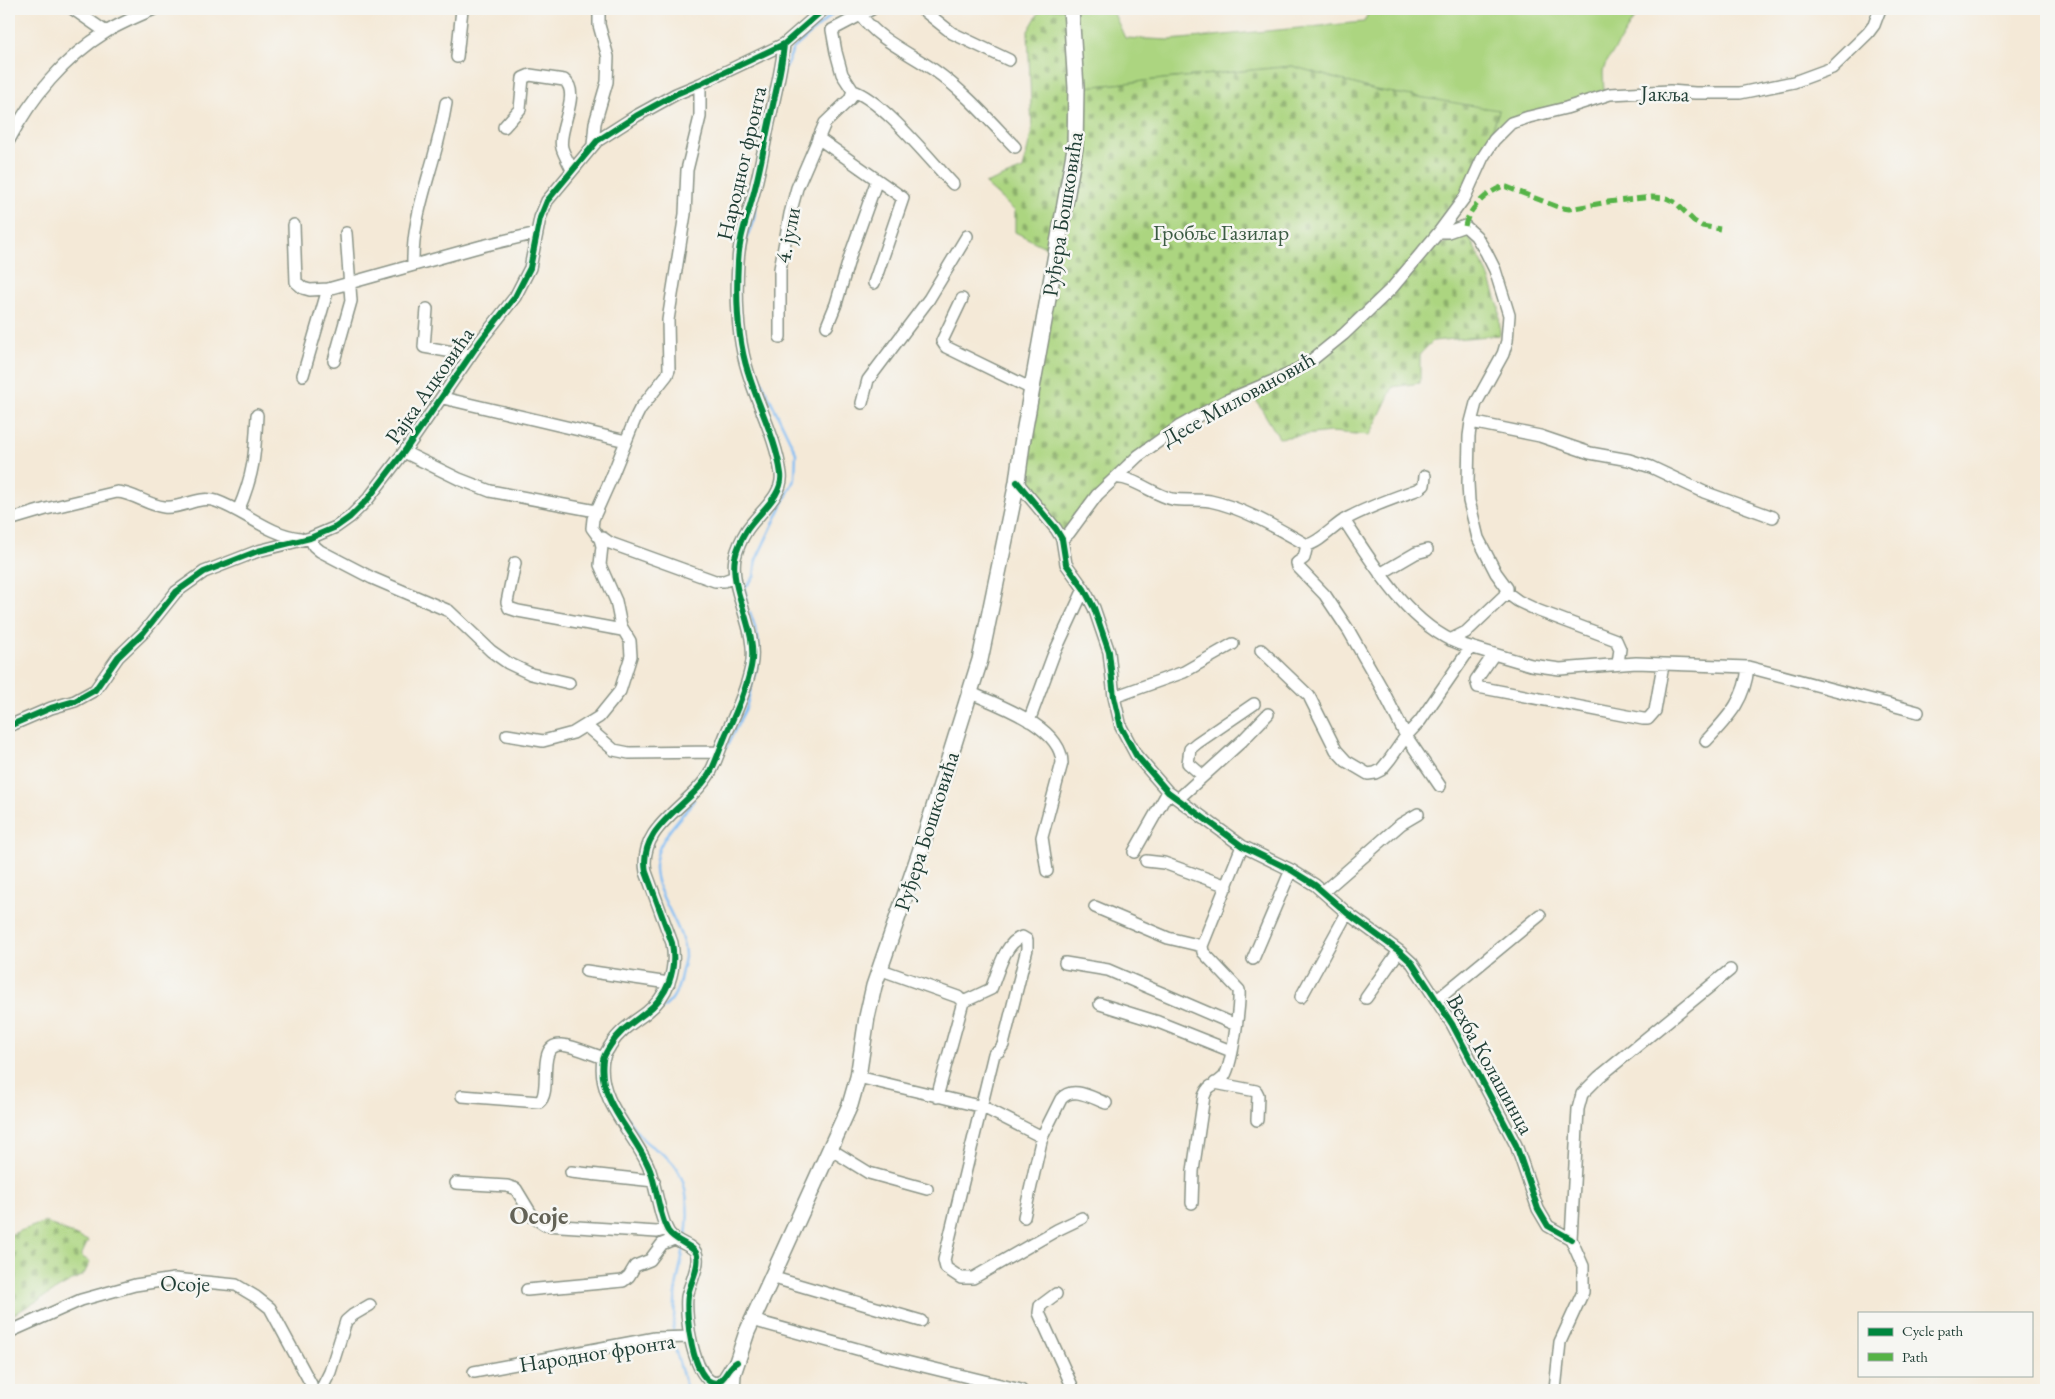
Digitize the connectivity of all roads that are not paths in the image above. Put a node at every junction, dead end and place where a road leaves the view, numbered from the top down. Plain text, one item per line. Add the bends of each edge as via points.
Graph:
1 (73, 9) edge
2 (154, 9) edge
3 (462, 9) edge
4 (599, 9) edge
5 (824, 9) edge
6 (872, 9) edge
7 (922, 9) edge
8 (1071, 9) edge
9 (1880, 9) edge
10 (860, 14) junction
11 (106, 32) junction
12 (784, 44) junction
13 (457, 57) dead end
14 (1009, 60) dead end
15 (700, 84) junction
16 (853, 91) junction
17 (446, 103) dead end
18 (504, 127) dead end
19 (818, 138) junction
20 (9, 140) edge
21 (593, 145) junction
22 (1015, 147) dead end
23 (572, 170) junction
24 (877, 180) junction
25 (952, 184) dead end
26 (294, 225) dead end
27 (1439, 232) junction
28 (346, 233) dead end
29 (537, 233) junction
30 (967, 236) dead end
31 (413, 265) junction
32 (874, 282) dead end
33 (350, 284) junction
34 (328, 290) junction
35 (962, 299) dead end
36 (427, 308) dead end
37 (827, 326) dead end
38 (780, 337) dead end
39 (470, 355) junction
40 (334, 361) dead end
41 (303, 375) dead end
42 (1032, 389) junction
43 (442, 398) junction
44 (862, 402) dead end
45 (257, 415) dead end
46 (1471, 422) junction
47 (626, 441) junction
48 (404, 452) junction
49 (1426, 476) dead end
50 (1115, 478) junction
51 (1017, 482) junction
52 (238, 511) junction
53 (596, 511) junction
54 (1772, 517) dead end
55 (9, 520) edge
56 (1344, 520) junction
57 (308, 538) junction
58 (600, 539) junction
59 (1062, 539) junction
60 (1307, 545) junction
61 (1427, 550) dead end
62 (515, 564) dead end
63 (1380, 574) junction
64 (735, 576) junction
65 (1084, 589) junction
66 (1508, 593) junction
67 (622, 630) junction
68 (1450, 640) junction
69 (1233, 644) dead end
70 (1471, 647) junction
71 (1261, 650) dead end
72 (1494, 654) junction
73 (1618, 663) junction
74 (1663, 664) junction
75 (1748, 667) junction
76 (569, 683) dead end
77 (971, 692) junction
78 (1114, 697) junction
79 (1254, 704) dead end
80 (1918, 712) dead end
81 (1268, 714) dead end
82 (1029, 721) junction
83 (9, 726) edge
84 (586, 726) junction
85 (507, 735) dead end
86 (1406, 736) junction
87 (1706, 740) dead end
88 (719, 752) junction
89 (1203, 776) junction
90 (1440, 786) dead end
91 (1168, 792) junction
92 (1178, 799) junction
93 (1418, 814) dead end
94 (1242, 846) junction
95 (1134, 852) dead end
96 (1146, 861) dead end
97 (1292, 870) junction
98 (1047, 871) dead end
99 (1227, 886) junction
100 (1323, 892) junction
101 (1095, 907) dead end
102 (1347, 913) junction
103 (1540, 915) dead end
104 (1202, 946) junction
105 (1399, 951) junction
106 (1253, 959) dead end
107 (1065, 963) dead end
108 (879, 969) junction
109 (1730, 970) dead end
110 (586, 971) dead end
111 (669, 983) junction
112 (1302, 997) dead end
113 (1366, 998) dead end
114 (1437, 1000) junction
115 (963, 1002) junction
116 (1100, 1004) dead end
117 (1236, 1025) junction
118 (1231, 1051) junction
119 (604, 1058) junction
120 (858, 1077) junction
121 (1214, 1083) junction
122 (462, 1096) dead end
123 (937, 1097) junction
124 (1106, 1103) dead end
125 (983, 1107) junction
126 (1257, 1120) dead end
127 (1042, 1137) junction
128 (830, 1149) junction
129 (571, 1172) dead end
130 (654, 1181) junction
131 (456, 1183) dead end
132 (928, 1189) dead end
133 (1192, 1203) dead end
134 (1024, 1217) dead end
135 (1082, 1218) dead end
136 (667, 1228) junction
137 (1571, 1239) junction
138 (676, 1240) junction
139 (771, 1277) junction
140 (528, 1290) dead end
141 (1056, 1294) dead end
142 (370, 1305) dead end
143 (752, 1320) junction
144 (921, 1321) dead end
145 (9, 1332) edge
146 (678, 1337) junction
147 (737, 1362) junction
148 (474, 1372) dead end
149 (700, 1372) joint
150 (311, 1390) edge
151 (320, 1390) edge
152 (732, 1390) edge
153 (1022, 1390) edge
154 (1072, 1390) edge
155 (1555, 1390) edge

1 - 11 street
2 - 11 street
3 - 13 street
4 - 21 street via 599,25 608,57 607,82 595,123
5 - 12 street, Рајка Ацковића
6 - 10 street
7 - 14 street via 952,33
8 - 42 main road, Руђера Бошковића via 1076,88 1075,148
9 - 27 street, Јакља via 1874,25 1832,68 1794,82 1740,93 1670,91 1610,94 1517,120 1505,127 1494,140 1465,197
10 - 16 street via 832,30 842,74
10 - 22 street via 873,30 934,70 968,98
11 - 20 street via 49,81
12 - 15 street, Рајка Ацковића
12 - 64 street, Народног фронта via 767,136 739,251 737,278 745,364 769,430 781,479 778,490 742,540 735,559
15 - 21 street, Рајка Ацковића via 636,116
15 - 47 street via 700,117 687,170 685,214 668,320 669,370 640,409
16 - 19 street, 4. јули via 850,99 825,123
16 - 25 street via 862,94 889,117
17 - 31 street via 418,209
18 - 23 street via 520,109 524,78 530,74 564,80 571,93 561,147
19 - 24 street
19 - 38 street, 4. јули via 797,188 782,248
21 - 23 street, Рајка Ацковића
23 - 29 street, Рајка Ацковића via 547,201
24 - 32 street via 900,195 903,202
24 - 37 street
26 - 34 street via 296,282 310,290
27 - 46 street via 1465,226 1476,236 1495,270 1509,315 1503,354 1476,403
27 - 50 street, Десе Миловановић via 1380,300 1313,359 1280,379 1207,410 1149,448
28 - 33 street
29 - 31 street
29 - 39 street, Рајка Ацковића via 526,277 512,301
30 - 44 street via 930,298 868,380
31 - 33 street
33 - 34 street
33 - 40 street via 350,300
34 - 41 street
35 - 42 street via 942,341 946,346
36 - 39 street, Рајка Ацковића via 424,347
39 - 43 street, Рајка Ацковића
42 - 51 main road, Руђера Бошковића
43 - 47 street, Рајка Ацковића
43 - 48 street, Рајка Ацковића
45 - 52 street via 255,461
46 - 54 street via 1540,436 1590,453 1637,462 1704,492
46 - 66 street via 1468,501 1478,538
47 - 53 street
48 - 53 street, Рајка Ацковића via 490,491
48 - 57 street, Рајка Ацковића via 356,512 336,527
49 - 56 street via 1424,485 1419,489
50 - 59 street, Десе Миловановић
50 - 60 street via 1125,479 1172,499 1222,504
51 - 59 street
51 - 77 main road, Руђера Бошковића
52 - 55 street via 208,499 165,507 126,492 117,492
52 - 57 street via 281,534
53 - 58 street via 591,524
56 - 60 street
56 - 63 street
57 - 76 street via 320,551 372,578 449,611 508,663 531,674
57 - 83 street, Рајка Ацковића via 258,551 204,572 176,592 144,632 118,657 95,690
58 - 64 street via 715,581
58 - 67 street via 600,565 616,601
59 - 65 street, Вехба Колашинца via 1066,564
60 - 86 street via 1298,567 1325,595 1350,631
61 - 63 street
62 - 67 street via 507,602 509,608
63 - 68 street via 1415,614
64 - 88 street, Народног фронта via 753,656 740,703
65 - 78 street, Вехба Колашинца via 1106,641
65 - 82 street via 1053,656
66 - 68 street via 1466,632
66 - 73 street via 1539,611 1616,640 1620,649
67 - 84 street via 630,641 631,656 620,691 603,713
68 - 70 street
69 - 78 street via 1184,672
70 - 72 street
70 - 86 street
71 - 86 street via 1309,696 1336,750 1359,769 1368,774 1381,770
72 - 73 street via 1560,669
72 - 74 street via 1476,680 1478,687 1643,719 1648,719 1655,711
73 - 74 street
74 - 75 street
75 - 80 street
75 - 87 street via 1742,696
77 - 82 street
77 - 108 main road, Руђера Бошковића
78 - 91 street, Вехба Колашинца via 1121,727 1131,748
79 - 89 street via 1190,749 1188,763
81 - 89 street
82 - 98 street via 1050,737 1062,758 1042,837
84 - 85 street via 544,741
84 - 88 street via 606,745 622,752
86 - 90 street
88 - 111 street, Народног фронта via 711,771 700,785 661,824 645,855 646,872 672,943 673,964
89 - 92 street
91 - 92 street, Вехба Колашинца
91 - 95 street
92 - 94 street, Вехба Колашинца
93 - 100 street via 1401,824
94 - 97 street, Вехба Колашинца
94 - 99 street
96 - 99 street via 1164,863
97 - 100 street, Вехба Колашинца
97 - 106 street
99 - 104 street
100 - 102 street, Вехба Колашинца
101 - 104 street via 1168,938
102 - 105 street, Вехба Колашинца
102 - 112 street
103 - 114 street, Вехба Колашинца
104 - 117 street via 1240,990
105 - 113 street
105 - 114 street, Вехба Колашинца via 1412,963
107 - 117 street via 1108,970
108 - 115 street via 958,997
108 - 120 main road, Руђера Бошковића via 867,1017
109 - 137 street via 1582,1094 1578,1109
110 - 111 street
111 - 119 street, Народног фронта via 651,1009 616,1036
114 - 137 street, Вехба Колашинца via 1516,1145 1538,1209 1548,1226
115 - 123 street
115 - 125 street via 991,989 1007,950 1016,939 1022,937 1027,940 1003,1045 994,1054
116 - 118 street via 1158,1022
117 - 118 street
118 - 121 street via 1223,1078
119 - 122 street via 565,1046 555,1047 547,1060 545,1094 539,1102
119 - 130 street, Народног фронта via 603,1078 607,1094
120 - 123 street
120 - 128 main road, Руђера Бошковића via 850,1105
121 - 126 street via 1256,1091
121 - 133 street via 1204,1096 1193,1171
123 - 125 street
124 - 127 street via 1075,1092 1065,1094
125 - 127 street
125 - 135 street via 944,1260 946,1268 961,1278 973,1278
127 - 134 street
128 - 132 street via 870,1173
128 - 139 main road, Руђера Бошковића
129 - 130 street
130 - 136 street, Народног фронта
131 - 136 street via 512,1187 519,1192 533,1217 545,1225 657,1232
136 - 138 street, Народног фронта
137 - 155 street via 1583,1266 1583,1292 1560,1342
138 - 140 street via 662,1244 650,1260 635,1266 623,1281
138 - 146 street, Народног фронта via 694,1250 697,1258
139 - 143 main road, Руђера Бошковића
139 - 144 street
141 - 154 street via 1040,1306 1039,1313
142 - 151 street via 346,1321 330,1372
143 - 147 main road, Руђера Бошковића
143 - 153 street
145 - 150 street, Осоје via 81,1300 135,1285 174,1279 236,1285 270,1308 311,1384
146 - 148 street, Народног фронта via 563,1354
146 - 149 street, Народног фронта
147 - 149 street, Руђера Бошковића via 716,1383 707,1380
147 - 152 main road, Руђера Бошковића

